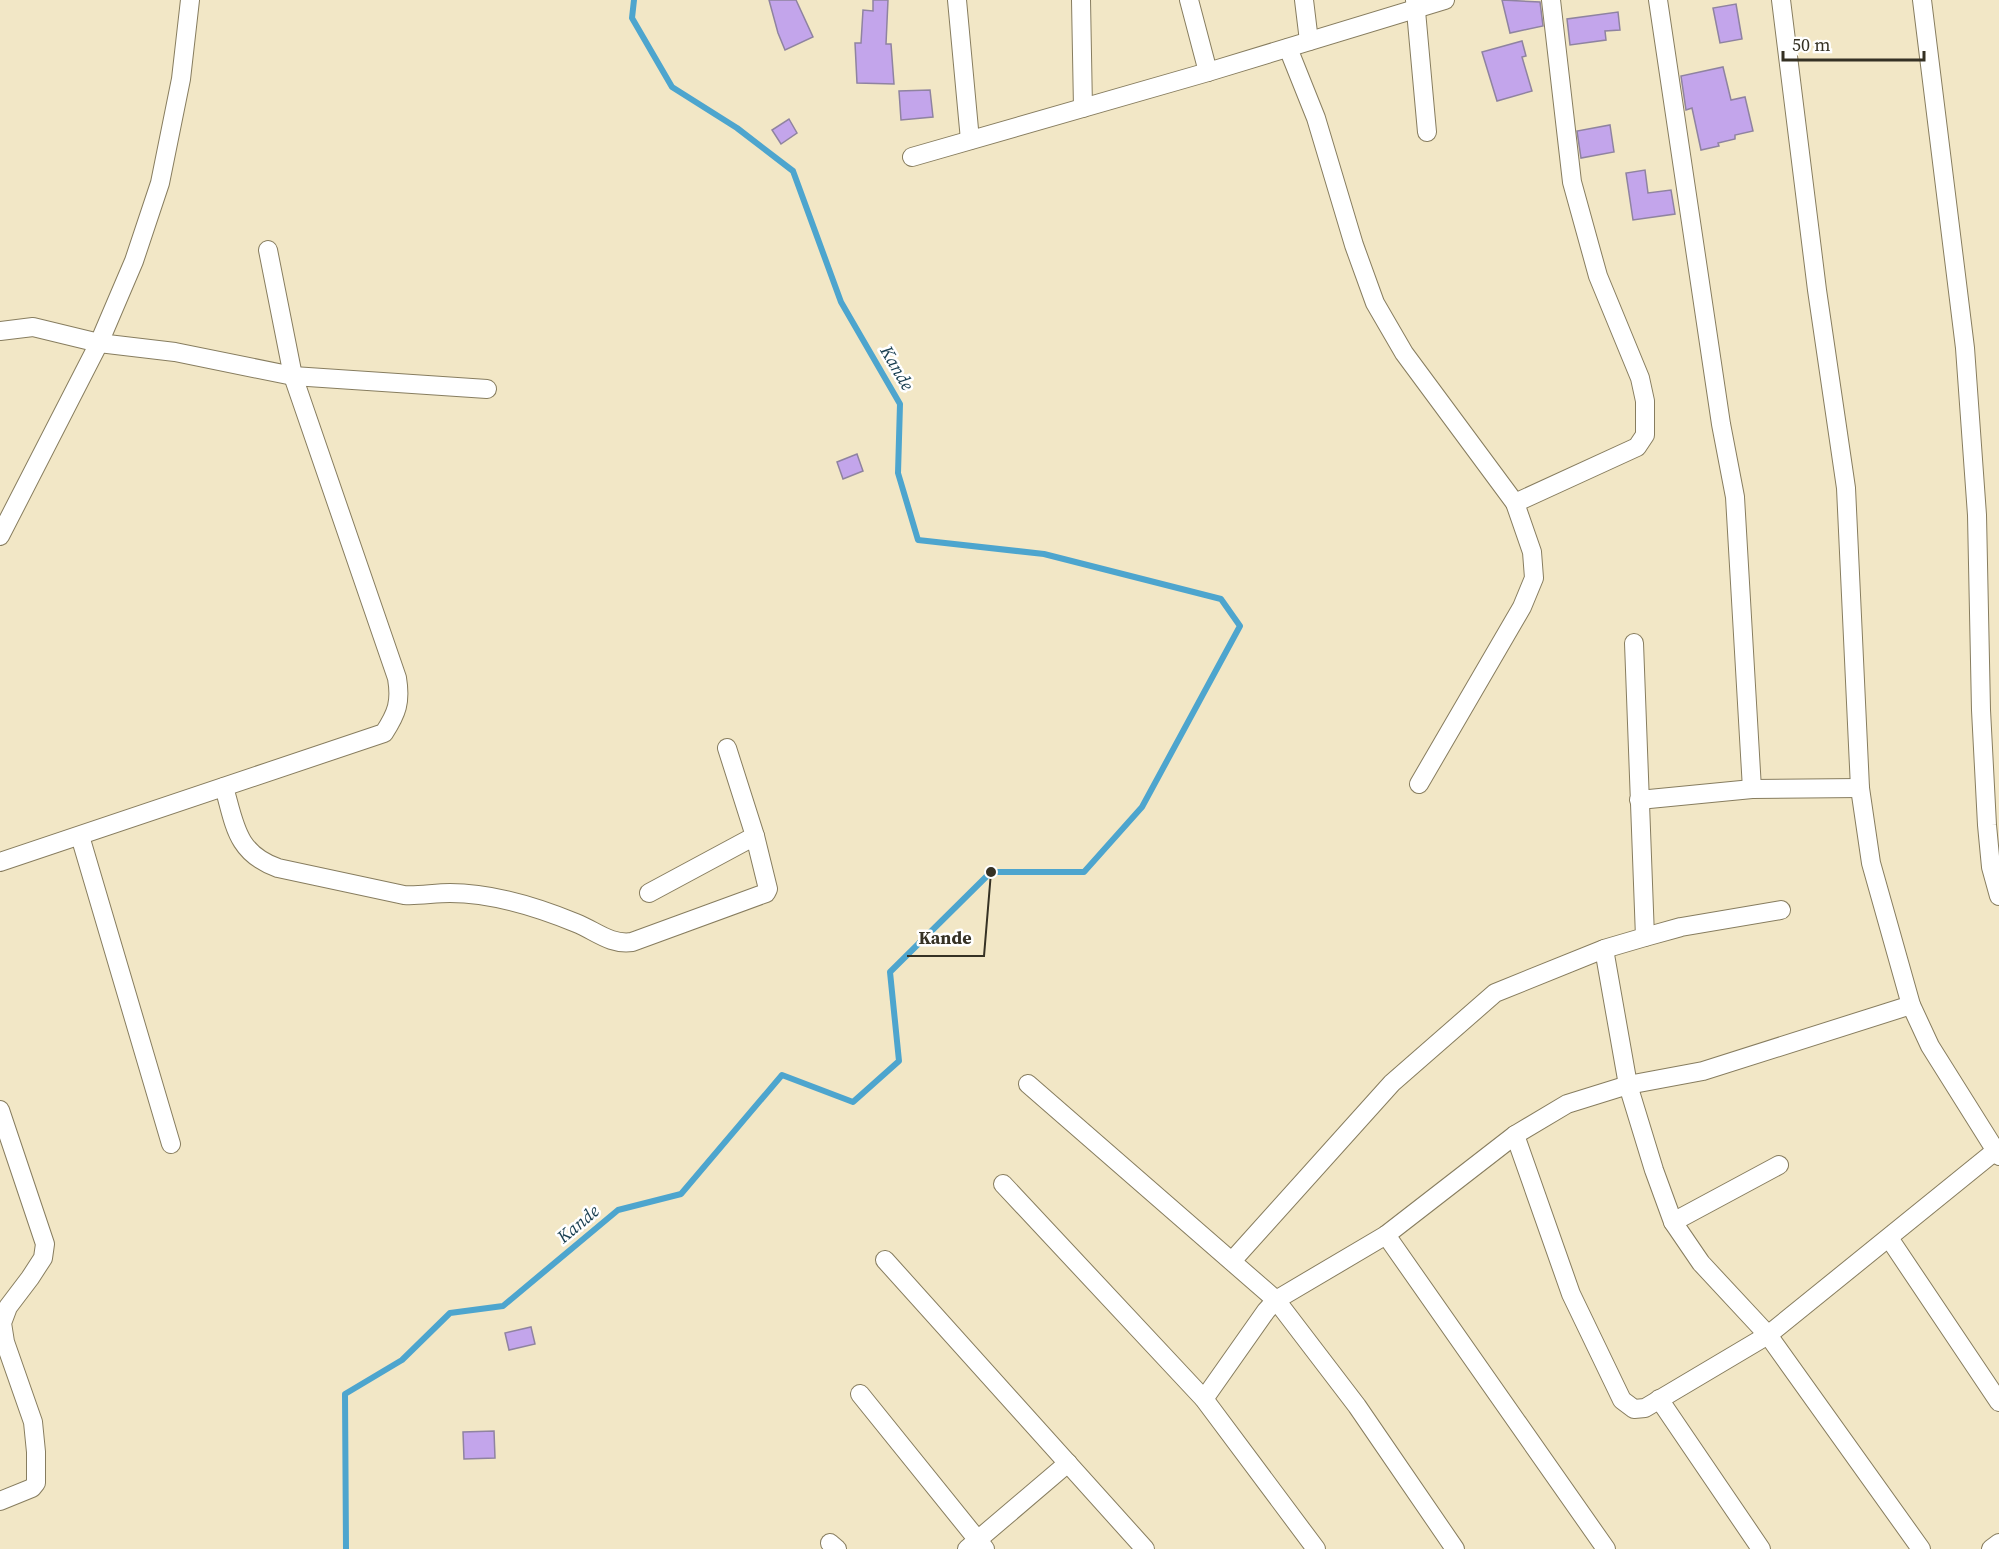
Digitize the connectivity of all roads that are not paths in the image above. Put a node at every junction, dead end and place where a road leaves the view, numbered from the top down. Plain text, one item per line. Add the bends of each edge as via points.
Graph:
1 (190, 0) edge
2 (957, 0) edge
3 (1081, 0) edge
4 (1189, 0) edge
5 (1304, 0) edge
6 (1444, 0) edge
7 (1551, 0) edge
8 (1658, 0) edge
9 (1781, 0) edge
10 (1922, 0) edge
11 (1415, 5) edge
12 (1309, 41) junction
13 (1287, 48) junction
14 (1208, 72) junction
15 (1083, 108) junction
16 (1427, 132) dead end
17 (970, 140) junction
18 (912, 157) dead end
19 (268, 250) dead end
20 (0, 332) edge
21 (99, 343) junction
22 (293, 376) junction
23 (487, 389) dead end
24 (1515, 503) junction
25 (2, 528) edge
26 (1634, 643) dead end
27 (727, 748) dead end
28 (1419, 784) dead end
29 (224, 787) junction
30 (1860, 788) junction
31 (1752, 789) junction
32 (1639, 800) junction
33 (80, 836) junction
34 (755, 836) junction
35 (0, 862) edge
36 (649, 893) dead end
37 (1999, 896) edge
38 (1781, 910) dead end
39 (1645, 937) junction
40 (1604, 949) junction
41 (1911, 1005) junction
42 (1028, 1084) dead end
43 (1628, 1085) junction
44 (0, 1110) edge
45 (1515, 1135) junction
46 (171, 1144) dead end
47 (1998, 1151) edge
48 (1779, 1165) dead end
49 (1003, 1184) dead end
50 (1673, 1222) junction
51 (1386, 1235) junction
52 (1889, 1238) junction
53 (885, 1260) dead end
54 (1232, 1261) junction
55 (1276, 1300) junction
56 (1768, 1335) junction
57 (860, 1394) dead end
58 (1204, 1399) junction
59 (1659, 1399) junction
60 (1999, 1402) edge
61 (1068, 1463) junction
62 (0, 1501) edge
63 (1999, 1543) edge
64 (977, 1546) edge
65 (1146, 1549) edge
66 (1316, 1549) edge
67 (1455, 1549) edge
68 (1606, 1549) edge
69 (1761, 1549) edge
70 (1921, 1549) edge
71 (1991, 1549) edge

1 - 21 street via 181,79 160,183 134,261
2 - 17 street
3 - 15 street
4 - 14 street
5 - 12 street
6 - 11 street
7 - 24 street via 1572,182 1598,276 1640,378 1646,424 1645,435 1637,447
8 - 31 street via 1735,497
9 - 30 street via 1846,488
10 - 37 street via 1965,348 1977,515 1987,825 1990,867
11 - 12 street
11 - 16 street
12 - 13 street
13 - 14 street
13 - 24 street via 1316,118 1375,303 1404,353
14 - 15 street
15 - 17 street
17 - 18 street
19 - 22 street
20 - 21 street via 33,327
21 - 22 street via 175,352
21 - 25 street
22 - 23 street
22 - 29 street via 397,678 397,714 384,733
24 - 28 street via 1532,552 1534,578 1522,607
26 - 32 street
27 - 34 street
29 - 33 street
29 - 34 street via 238,835 252,855 278,868 404,895 475,895 544,910 591,929 605,939 623,943 766,892 768,885
30 - 31 street
30 - 41 street via 1871,863
31 - 32 street
32 - 39 street
33 - 35 street
33 - 46 street
34 - 36 street
38 - 39 street
39 - 40 street
40 - 43 street
40 - 54 street via 1496,993 1453,1029 1392,1083
41 - 43 street via 1703,1071
41 - 47 street via 1930,1046
42 - 54 street
43 - 45 street via 1567,1104
43 - 50 street
44 - 62 street via 45,1244 43,1258 8,1307 2,1323 33,1422 36,1483
45 - 51 street
45 - 59 street via 1571,1294 1622,1400 1634,1409 1645,1408
47 - 52 street
48 - 50 street
49 - 58 street
50 - 56 street via 1701,1263
51 - 55 street
51 - 68 street
52 - 56 street
52 - 60 street
53 - 61 street
54 - 55 street
55 - 58 street
55 - 67 street via 1357,1406
56 - 59 street
56 - 70 street
57 - 64 street
58 - 66 street
59 - 69 street
61 - 64 street
61 - 65 street
63 - 71 street

